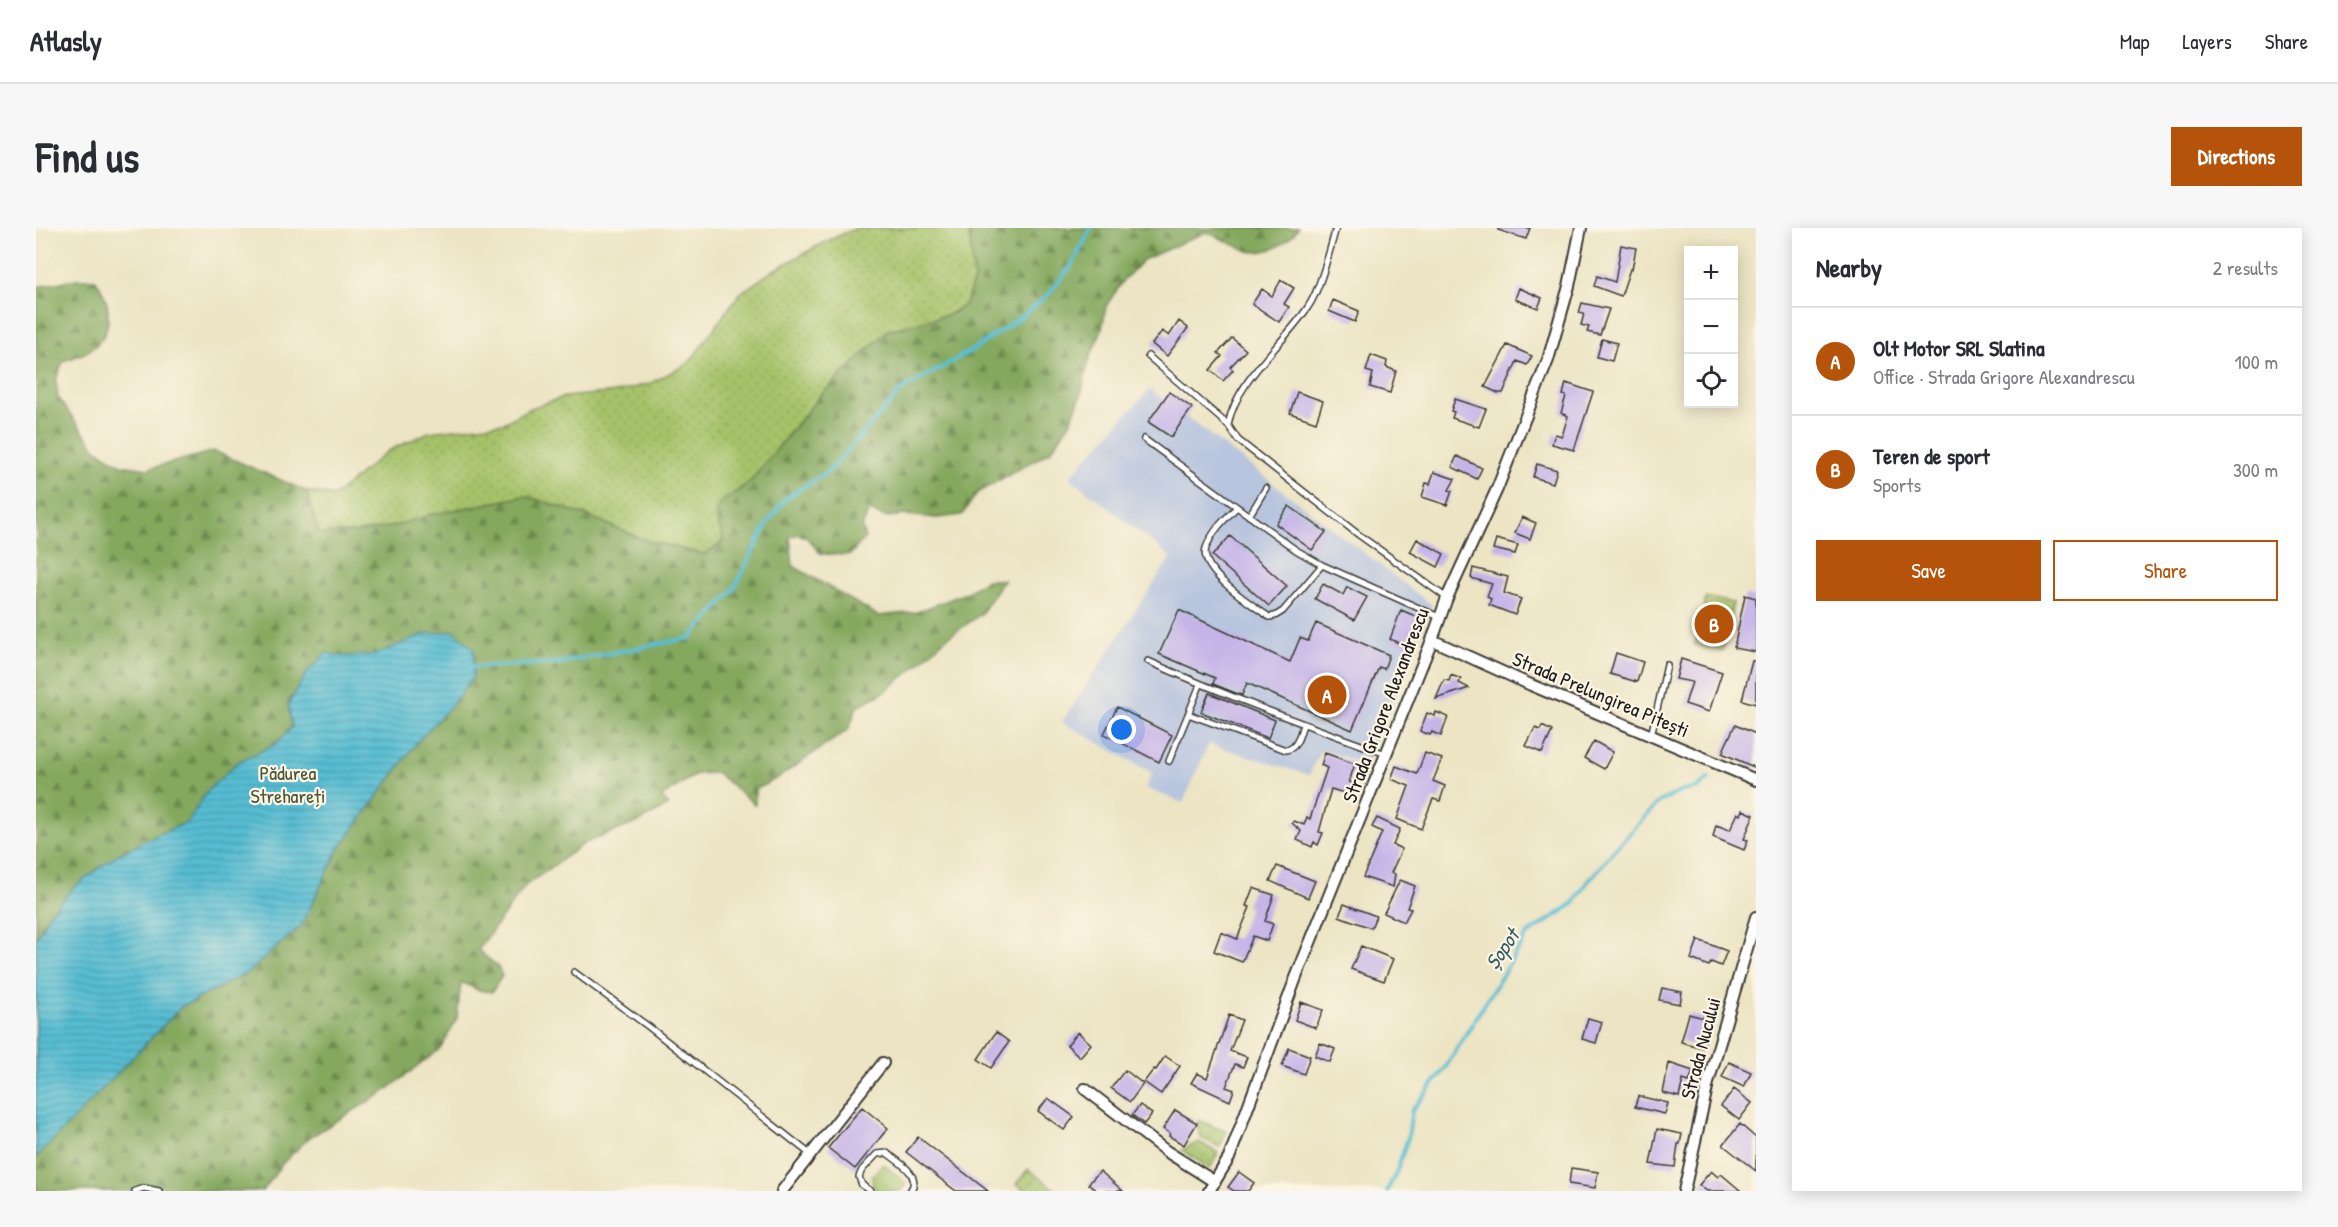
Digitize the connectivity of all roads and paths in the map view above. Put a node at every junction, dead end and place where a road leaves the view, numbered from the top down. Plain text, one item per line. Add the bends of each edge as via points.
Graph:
1 (1336, 228) edge
2 (1581, 228) edge
3 (1148, 356) dead end
4 (1228, 425) junction
5 (1144, 439) dead end
6 (1266, 488) dead end
7 (1237, 507) junction
8 (1249, 516) junction
9 (1322, 565) junction
10 (1447, 598) junction
11 (1439, 616) junction
12 (1432, 639) junction
13 (1148, 661) dead end
14 (1667, 665) dead end
15 (1200, 685) junction
16 (1188, 714) junction
17 (1303, 724) junction
18 (1651, 736) junction
19 (1386, 754) junction
20 (1169, 761) dead end
21 (1756, 780) edge
22 (1756, 917) edge
23 (574, 972) dead end
24 (883, 1063) dead end
25 (1086, 1089) dead end
26 (811, 1155) junction
27 (1212, 1187) edge
28 (135, 1191) edge
29 (159, 1191) edge
30 (782, 1191) edge
31 (871, 1191) edge
32 (910, 1191) edge
33 (1684, 1191) edge

1 - 4 lane via 1310,304 1254,373 1231,411
2 - 10 street, Strada Grigore Alexandrescu via 1548,360 1497,489
3 - 4 lane
4 - 10 lane via 1238,440
5 - 7 lane
6 - 8 lane
7 - 8 lane
7 - 9 lane via 1217,527 1205,549 1207,562 1229,588 1269,617 1282,611
8 - 9 lane
9 - 11 lane
10 - 11 street, Strada Grigore Alexandrescu
11 - 12 street, Strada Grigore Alexandrescu
12 - 18 street, Strada Prelungirea Pitești
12 - 19 street, Strada Grigore Alexandrescu
13 - 15 lane
14 - 18 lane
15 - 16 lane
15 - 17 lane
16 - 17 lane via 1286,750 1296,744
16 - 20 lane
17 - 19 lane
18 - 21 street, Strada Prelungirea Pitești
19 - 27 street, Strada Grigore Alexandrescu via 1229,1158
22 - 33 street, Strada Nucului via 1708,1083
23 - 26 lane
24 - 26 street
25 - 27 street
26 - 30 street
28 - 29 lane
31 - 32 lane via 859,1177 877,1154 886,1153 911,1173 914,1187

